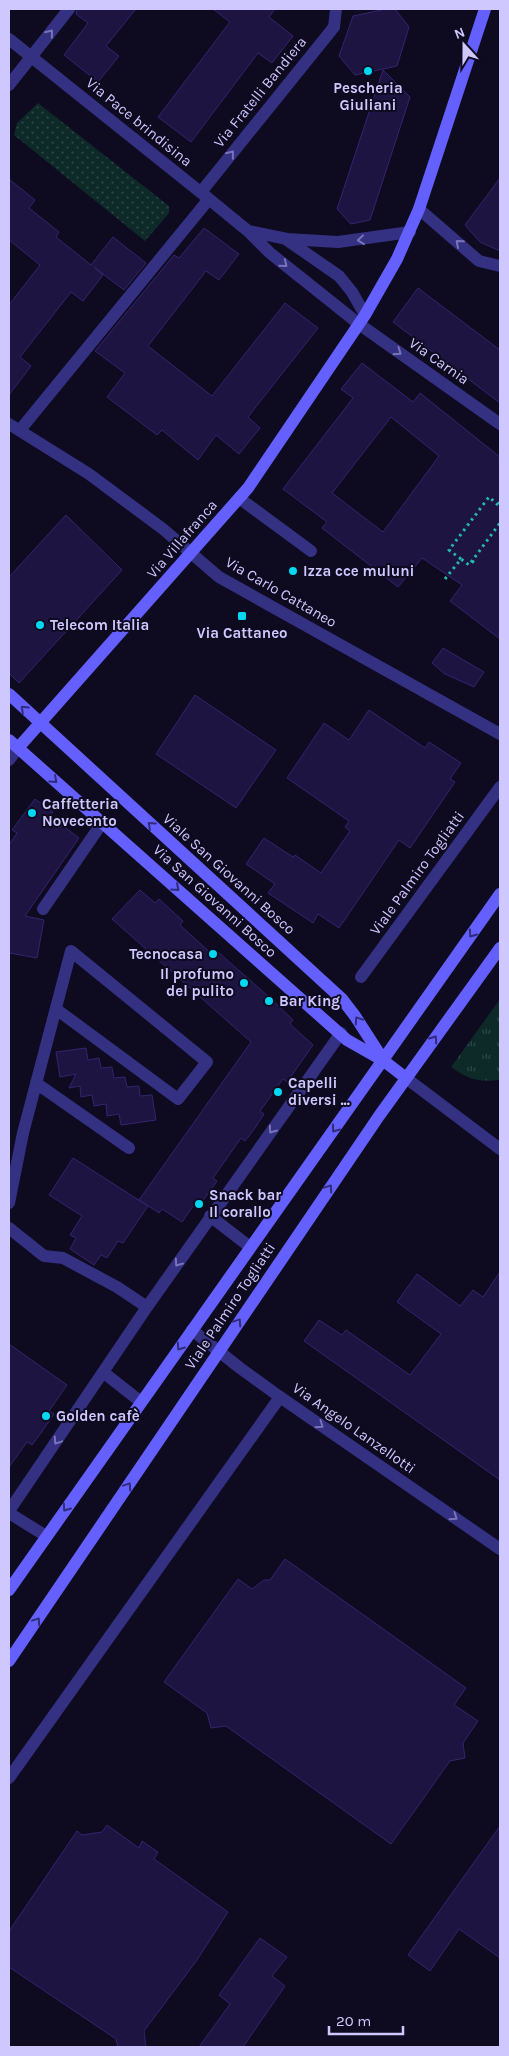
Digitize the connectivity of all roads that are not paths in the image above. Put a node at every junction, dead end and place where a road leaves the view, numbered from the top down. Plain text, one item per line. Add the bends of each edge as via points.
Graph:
1 (69, 9) edge
2 (336, 9) edge
3 (485, 9) edge
4 (9, 39) edge
5 (31, 57) junction
6 (9, 85) edge
7 (205, 196) junction
8 (420, 209) junction
9 (248, 231) junction
10 (410, 232) junction
11 (287, 240) junction
12 (500, 266) edge
13 (362, 319) junction
14 (500, 423) edge
15 (14, 427) edge
16 (239, 498) junction
17 (311, 551) dead end
18 (191, 554) junction
19 (9, 694) edge
20 (39, 723) junction
21 (500, 734) edge
22 (13, 744) edge
23 (9, 760) edge
24 (500, 788) edge
25 (102, 823) junction
26 (500, 894) edge
27 (42, 908) dead end
28 (500, 948) edge
29 (360, 977) dead end
30 (56, 1009) junction
31 (341, 1034) junction
32 (384, 1061) junction
33 (406, 1078) junction
34 (36, 1083) junction
35 (129, 1148) dead end
36 (500, 1149) edge
37 (9, 1203) edge
38 (210, 1216) junction
39 (9, 1228) edge
40 (250, 1247) junction
41 (146, 1307) junction
42 (192, 1330) junction
43 (219, 1350) junction
44 (103, 1372) junction
45 (280, 1397) junction
46 (141, 1402) junction
47 (9, 1513) edge
48 (46, 1536) junction
49 (500, 1549) edge
50 (9, 1590) edge
51 (9, 1661) edge
52 (9, 1778) edge

5 -> 1 street
7 -> 2 street, Via Fratelli Bandiera via 334,27
3 - 8 street, Via Villafranca
4 - 5 street, Via Pace brindisina
5 - 6 street
5 - 7 street, Via Pace brindisina
7 - 9 street, Via Pace brindisina
7 - 15 street, Via Fratelli Bandiera
8 - 10 street, Via Villafranca
12 -> 8 street via 478,261
9 - 11 street, Via Pace brindisina
9 -> 13 street, Via Pace brindisina via 270,253
10 -> 11 street, Via Pace brindisina via 338,242
10 - 13 street, Via Villafranca
11 - 13 street, Via Pace brindisina via 339,276 352,292
13 -> 14 street, Via Carnia
13 - 16 street, Via Villafranca
15 - 18 street, Via Carlo Cattaneo via 89,474
16 - 17 street
16 - 18 street, Via Villafranca
18 - 20 street, Via Villafranca
18 - 21 street, Via Carlo Cattaneo via 219,577
20 -> 19 street
20 - 22 street, Via Villafranca
32 -> 20 street, Viale San Giovanni Bosco via 342,999
22 - 23 street, Via Villafranca
22 -> 25 street, Via San Giovanni Bosco
24 - 29 street, Viale Palmiro Togliatti
25 - 27 street
25 -> 31 street, Via San Giovanni Bosco
26 -> 32 street, Viale Palmiro Togliatti
33 -> 28 street, Viale Palmiro Togliatti
30 - 30 street via 178,1099 207,1062 71,951
30 - 34 street
31 - 32 street, Via San Giovanni Bosco
31 -> 38 street
32 - 33 street, Via San Giovanni Bosco
32 -> 40 street, Viale Palmiro Togliatti
33 - 36 street
43 -> 33 street, Viale Palmiro Togliatti
34 - 35 street
34 - 37 street
38 - 40 street
38 -> 41 street
39 - 41 street via 44,1256 63,1258
40 - 42 street, Viale Palmiro Togliatti
41 - 44 street
42 - 43 street, Via Angelo Lanzellotti
42 -> 46 street, Viale Palmiro Togliatti
43 - 45 street, Via Angelo Lanzellotti
51 -> 43 street, Viale Palmiro Togliatti
44 - 46 street
44 -> 47 street
45 -> 49 street, Via Angelo Lanzellotti
45 - 52 street
46 -> 48 street, Viale Palmiro Togliatti
47 - 48 street
48 - 50 street, Viale Palmiro Togliatti

